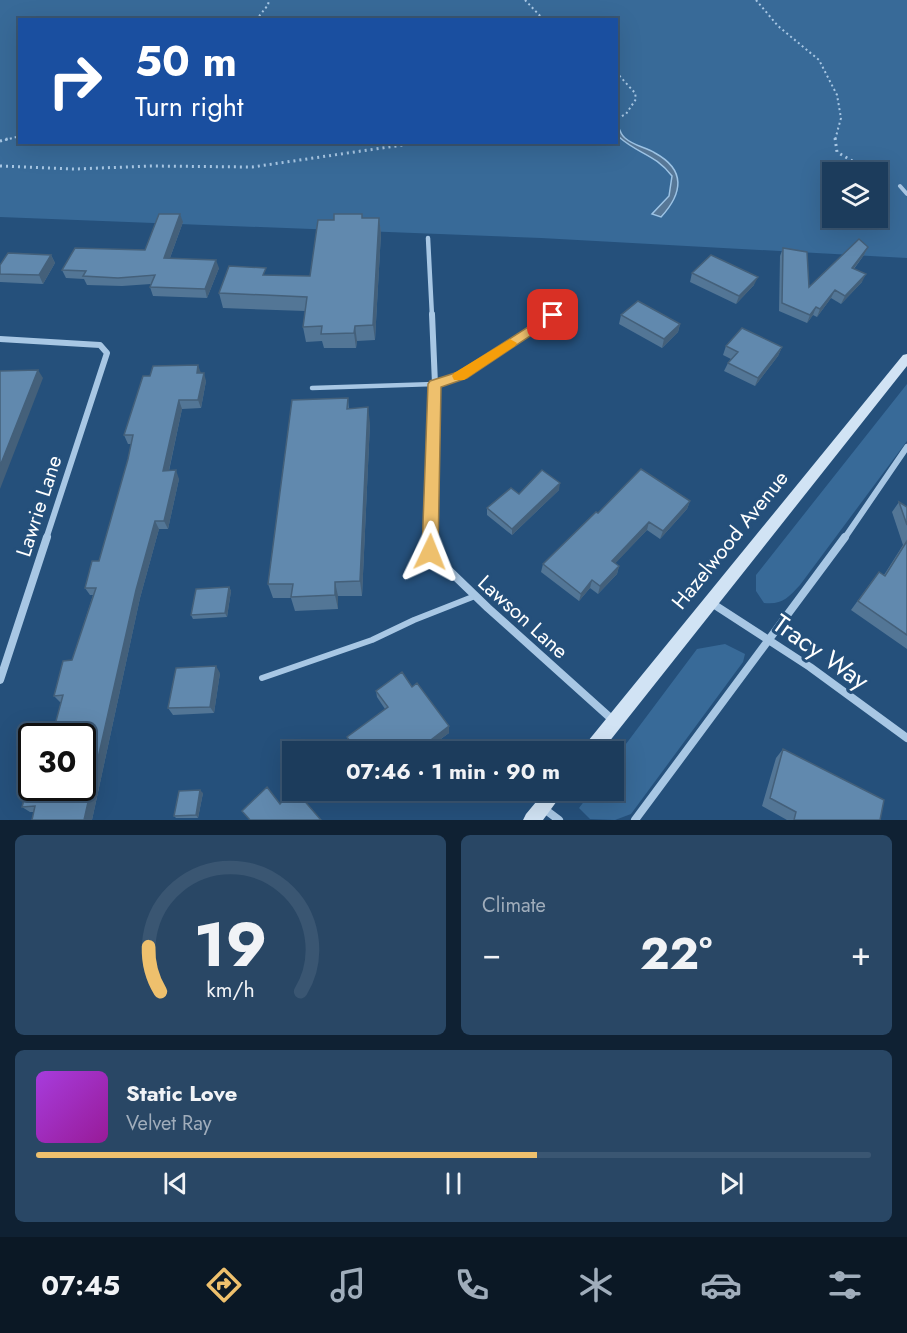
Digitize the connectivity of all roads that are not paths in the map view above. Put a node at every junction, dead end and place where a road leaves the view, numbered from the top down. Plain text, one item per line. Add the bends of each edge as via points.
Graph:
1 (900, 186) dead end
2 (907, 194) edge
3 (428, 238) dead end
4 (553, 315) dead end
5 (0, 339) edge
6 (907, 358) edge
7 (435, 384) junction
8 (312, 388) dead end
9 (907, 447) edge
10 (475, 596) junction
11 (709, 601) junction
12 (768, 640) junction
13 (262, 678) dead end
14 (0, 680) edge
15 (615, 722) junction
16 (907, 738) edge
17 (599, 741) edge
18 (548, 801) edge
19 (537, 814) edge
20 (559, 820) edge
21 (635, 820) edge

1 - 2 lane
3 - 7 street, Lawson Lane
4 - 7 lane via 462,375
5 - 14 street, Lawrie Lane via 100,345 107,353
6 - 11 street, Hazelwood Avenue
7 - 8 lane
7 - 10 street, Lawson Lane via 430,552
9 - 12 street via 838,548
10 - 13 lane via 372,640
10 - 15 street, Lawson Lane
11 - 12 street, Tracy Way
11 - 15 street, Hazelwood Avenue
12 - 16 street, Tracy Way
12 - 21 street
15 - 17 street, Hazelwood Avenue
18 - 19 street
19 - 20 street

